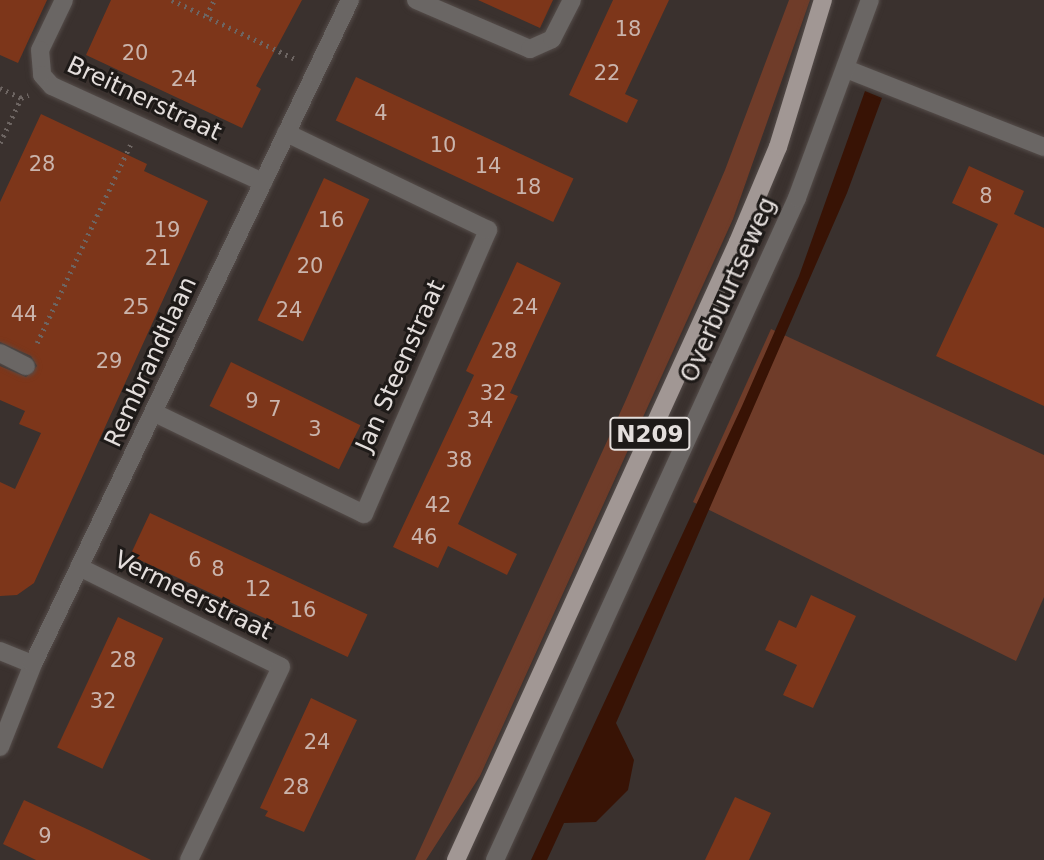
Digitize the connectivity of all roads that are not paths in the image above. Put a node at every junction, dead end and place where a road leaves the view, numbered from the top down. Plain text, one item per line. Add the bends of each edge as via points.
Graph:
1 (64, 0) edge
2 (350, 0) edge
3 (416, 0) edge
4 (572, 0) edge
5 (823, 0) edge
6 (870, 0) edge
7 (846, 69) junction
8 (286, 133) junction
9 (1044, 147) edge
10 (263, 182) junction
11 (0, 354) edge
12 (26, 366) road end
13 (155, 413) junction
14 (79, 567) junction
15 (0, 651) edge
16 (33, 664) junction
17 (0, 747) edge
18 (189, 860) edge
19 (456, 860) edge
20 (495, 860) edge

1 - 10 street, Breitnerstraat via 40,50 42,75 52,86
2 - 8 street, Rembrandtlaan
3 - 4 street via 530,50 552,39
5 - 19 main road, Overbuurtseweg / N209 via 778,147 738,242
6 - 7 street, Overbuurtseweg
7 - 9 street
7 - 20 street, Overbuurtseweg via 736,337
8 - 10 street, Rembrandtlaan
8 - 13 street, Jan Steenstraat via 488,230 364,514
10 - 13 street, Rembrandtlaan
11 - 12 street
13 - 14 street, Rembrandtlaan
14 - 16 street, Rembrandtlaan
14 - 18 street, Vermeerstraat via 281,667
15 - 16 street
16 - 17 street, Rembrandtlaan

